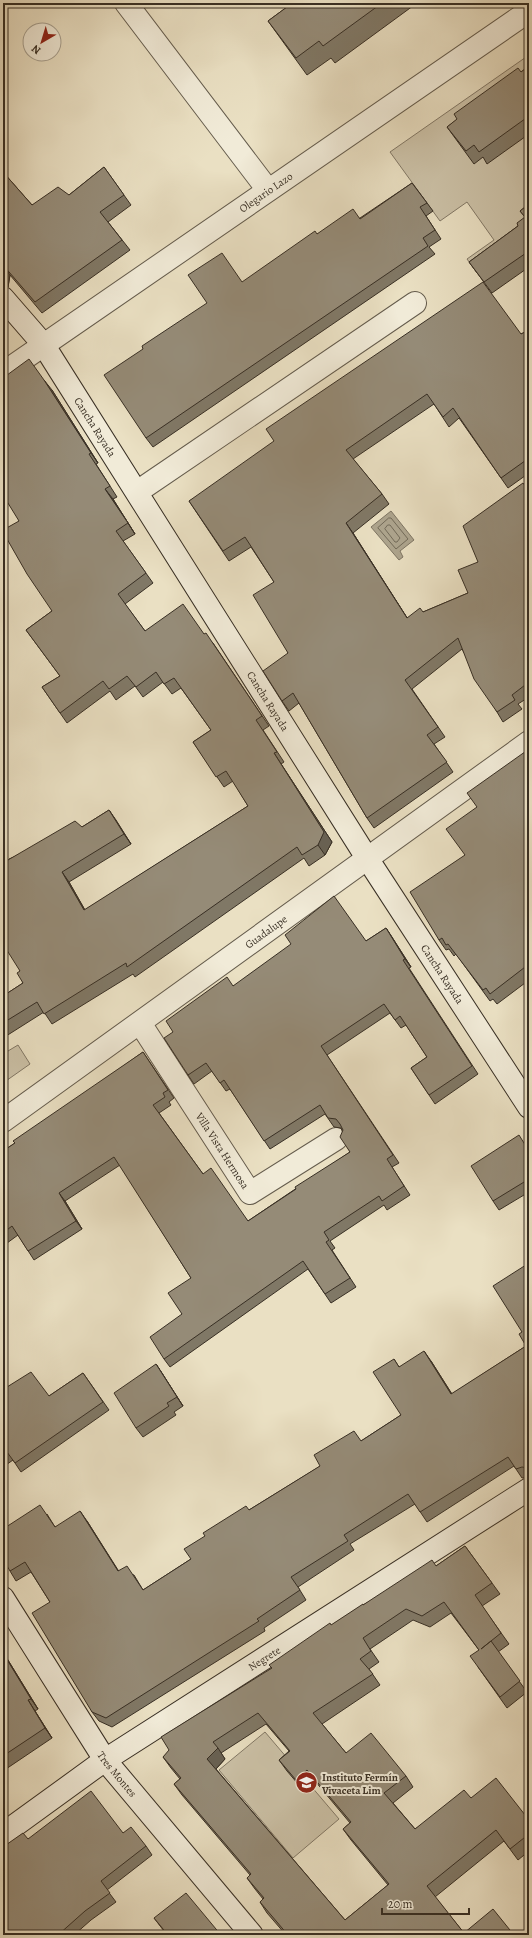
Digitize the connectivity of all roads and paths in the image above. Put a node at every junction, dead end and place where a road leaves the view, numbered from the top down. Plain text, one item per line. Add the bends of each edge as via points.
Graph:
1 (126, 3) edge
2 (529, 11) edge
3 (268, 190) junction
4 (3, 298) edge
5 (415, 303) dead end
6 (43, 344) junction
7 (3, 373) edge
8 (137, 492) junction
9 (529, 742) edge
10 (367, 858) junction
11 (140, 1023) junction
12 (529, 1107) edge
13 (3, 1121) edge
14 (336, 1139) dead end
15 (529, 1489) edge
16 (3, 1598) edge
17 (105, 1760) junction
18 (3, 1834) edge
19 (252, 1935) edge

1 - 3 street
2 - 3 street, Olegario Lazo
3 - 6 street, Olegario Lazo
4 - 6 street, Cancha Rayada
5 - 8 street
6 - 7 street, Olegario Lazo
6 - 8 street, Cancha Rayada
8 - 10 street, Cancha Rayada
9 - 10 street, Guadalupe
10 - 11 street, Guadalupe
10 - 12 street, Cancha Rayada
11 - 13 street, Guadalupe
11 - 14 street, Villa Vista Hermosa via 250,1193
15 - 17 street, Negrete
16 - 17 street, Tres Montes
17 - 18 street, Negrete
17 - 19 street, Tres Montes

